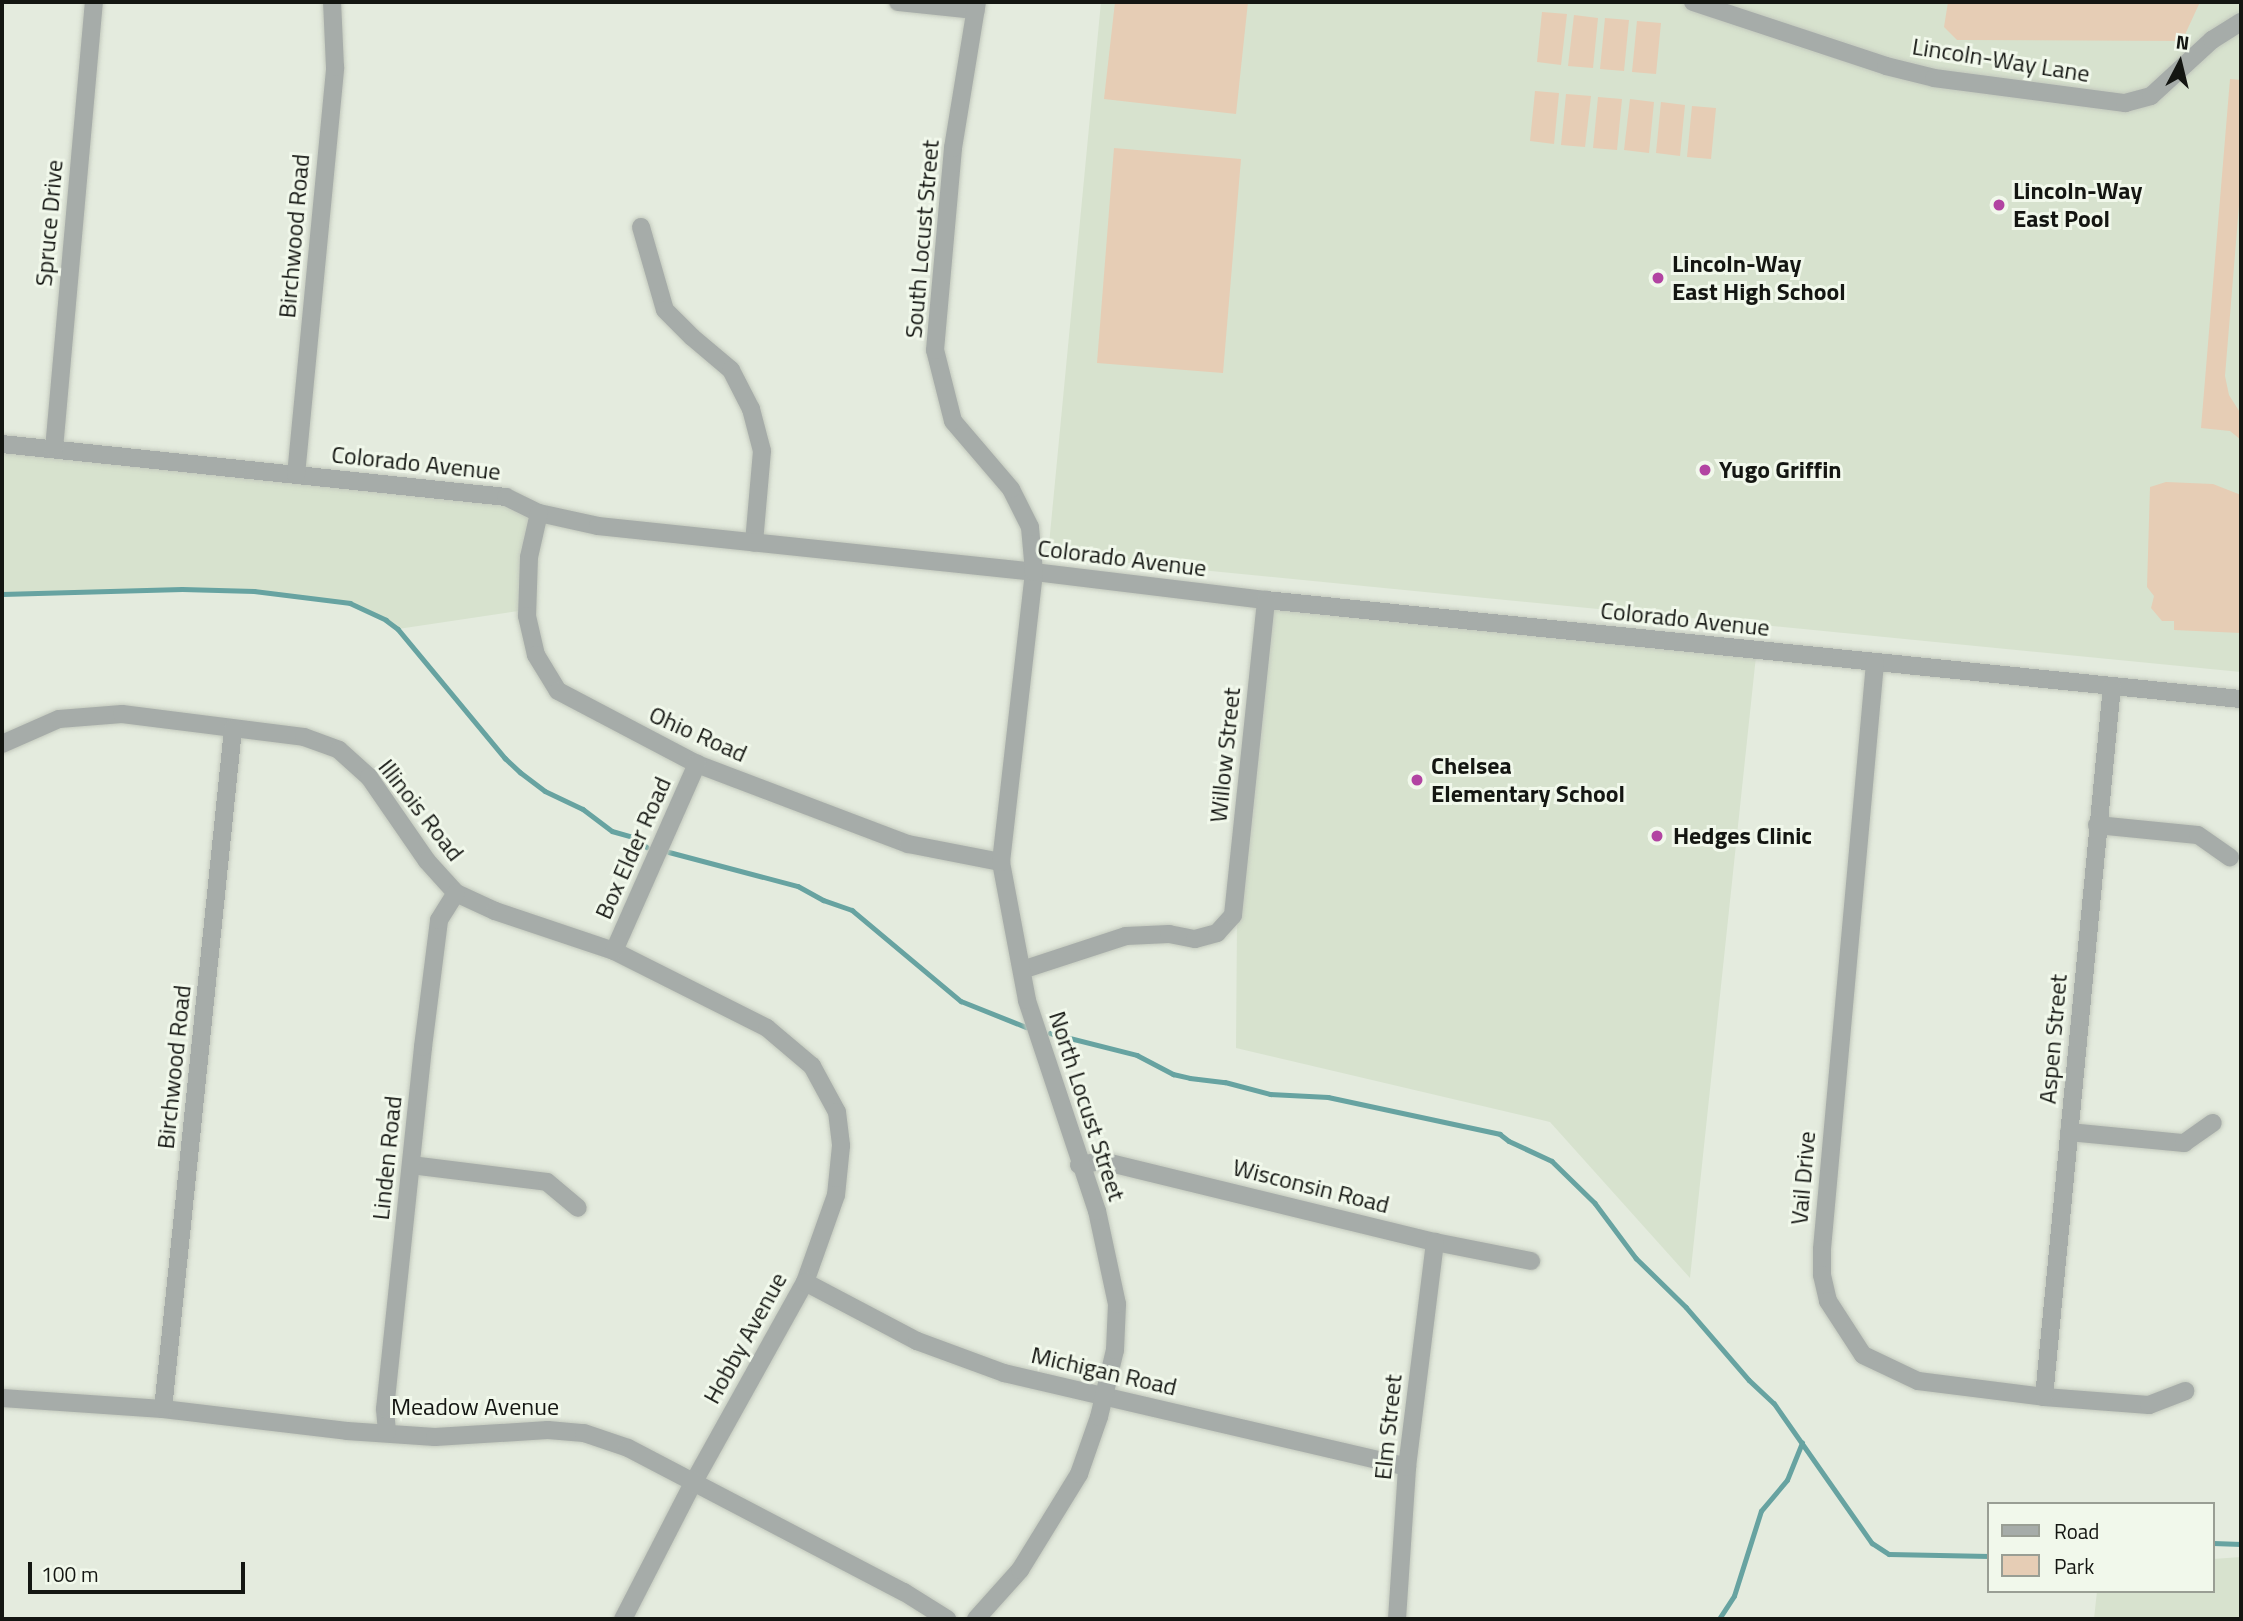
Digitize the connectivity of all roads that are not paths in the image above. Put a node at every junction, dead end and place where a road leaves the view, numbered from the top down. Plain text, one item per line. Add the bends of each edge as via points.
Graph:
1 (94, 2) edge
2 (332, 2) edge
3 (898, 2) edge
4 (1693, 2) edge
5 (976, 6) edge
6 (2241, 22) edge
7 (641, 227) dead end
8 (2, 444) edge
9 (54, 449) junction
10 (296, 475) junction
11 (539, 513) junction
12 (754, 542) junction
13 (1034, 572) junction
14 (1265, 600) junction
15 (1875, 663) junction
16 (2112, 686) junction
17 (2241, 699) edge
18 (233, 729) junction
19 (2, 744) edge
20 (697, 764) junction
21 (2097, 825) junction
22 (2230, 857) dead end
23 (1001, 863) junction
24 (456, 893) junction
25 (614, 951) junction
26 (1022, 970) junction
27 (812, 1066) joint
28 (2213, 1123) dead end
29 (2069, 1132) junction
30 (411, 1165) junction
31 (1079, 1165) junction
32 (578, 1208) dead end
33 (1435, 1242) junction
34 (1531, 1261) dead end
35 (805, 1282) junction
36 (2185, 1391) dead end
37 (1104, 1396) junction
38 (2044, 1397) junction
39 (2, 1398) edge
40 (163, 1409) junction
41 (387, 1432) junction
42 (1407, 1467) junction
43 (693, 1483) junction
44 (623, 1619) edge
45 (947, 1619) edge
46 (976, 1619) edge
47 (1397, 1619) edge

1 - 9 street, Spruce Drive
2 - 10 street, Birchwood Road via 335,67
3 - 5 street
4 - 6 street, Lincoln-Way Lane via 1934,78 2125,103 2151,96 2211,40
5 - 13 street, South Locust Street via 953,148 936,350 953,421 1011,489 1030,527
7 - 12 street via 665,310 731,370 751,409 761,451
8 - 9 street, Colorado Avenue
9 - 10 street, Colorado Avenue
10 - 11 street, Colorado Avenue via 506,497
11 - 12 street, Colorado Avenue via 598,526
11 - 20 street, Ohio Road via 529,557 527,616 536,655 558,691
12 - 13 street, Colorado Avenue
13 - 14 street, Colorado Avenue
13 - 23 street, North Locust Street
14 - 15 street, Colorado Avenue
14 - 26 street, Willow Street via 1233,915 1217,933 1195,939 1169,934 1126,936
15 - 16 street, Colorado Avenue
15 - 38 street, Vail Drive via 1822,1275 1828,1301 1863,1355 1904,1377 1932,1384
16 - 17 street, Colorado Avenue
16 - 21 street, Aspen Street
18 - 19 street, Illinois Road via 122,714 59,719
18 - 24 street, Illinois Road via 304,737 339,750 369,777 427,861
18 - 40 street, Birchwood Road
20 - 23 street, Ohio Road via 908,844
20 - 25 street, Box Elder Road
21 - 22 street via 2198,835
21 - 29 street, Aspen Street
23 - 26 street, North Locust Street
24 - 25 street, Illinois Road
24 - 30 street, Linden Road via 439,920
25 - 27 street, Illinois Road via 767,1028
26 - 31 street, North Locust Street via 1027,1000
27 - 35 street, Hobby Avenue via 837,1112 841,1146 836,1195
28 - 29 street via 2184,1143
29 - 38 street, Aspen Street
30 - 32 street via 547,1182
30 - 41 street, Linden Road via 385,1409
31 - 33 street, Wisconsin Road via 1102,1161
31 - 37 street, North Locust Street via 1097,1211 1117,1304 1115,1350
33 - 34 street, Wisconsin Road
33 - 42 street, Elm Street
35 - 37 street, Michigan Road via 943,1352 1017,1376
35 - 43 street, Hobby Avenue
36 - 38 street, Vail Drive via 2149,1405
37 - 42 street, Michigan Road
37 - 46 street, North Locust Street via 1079,1474 1020,1570
39 - 40 street, Meadow Avenue
40 - 41 street, Meadow Avenue
41 - 43 street, Meadow Avenue via 435,1437 548,1430 584,1433 628,1448
42 - 47 street, Elm Street
43 - 44 street, Hobby Avenue
43 - 45 street, Meadow Avenue via 904,1591

